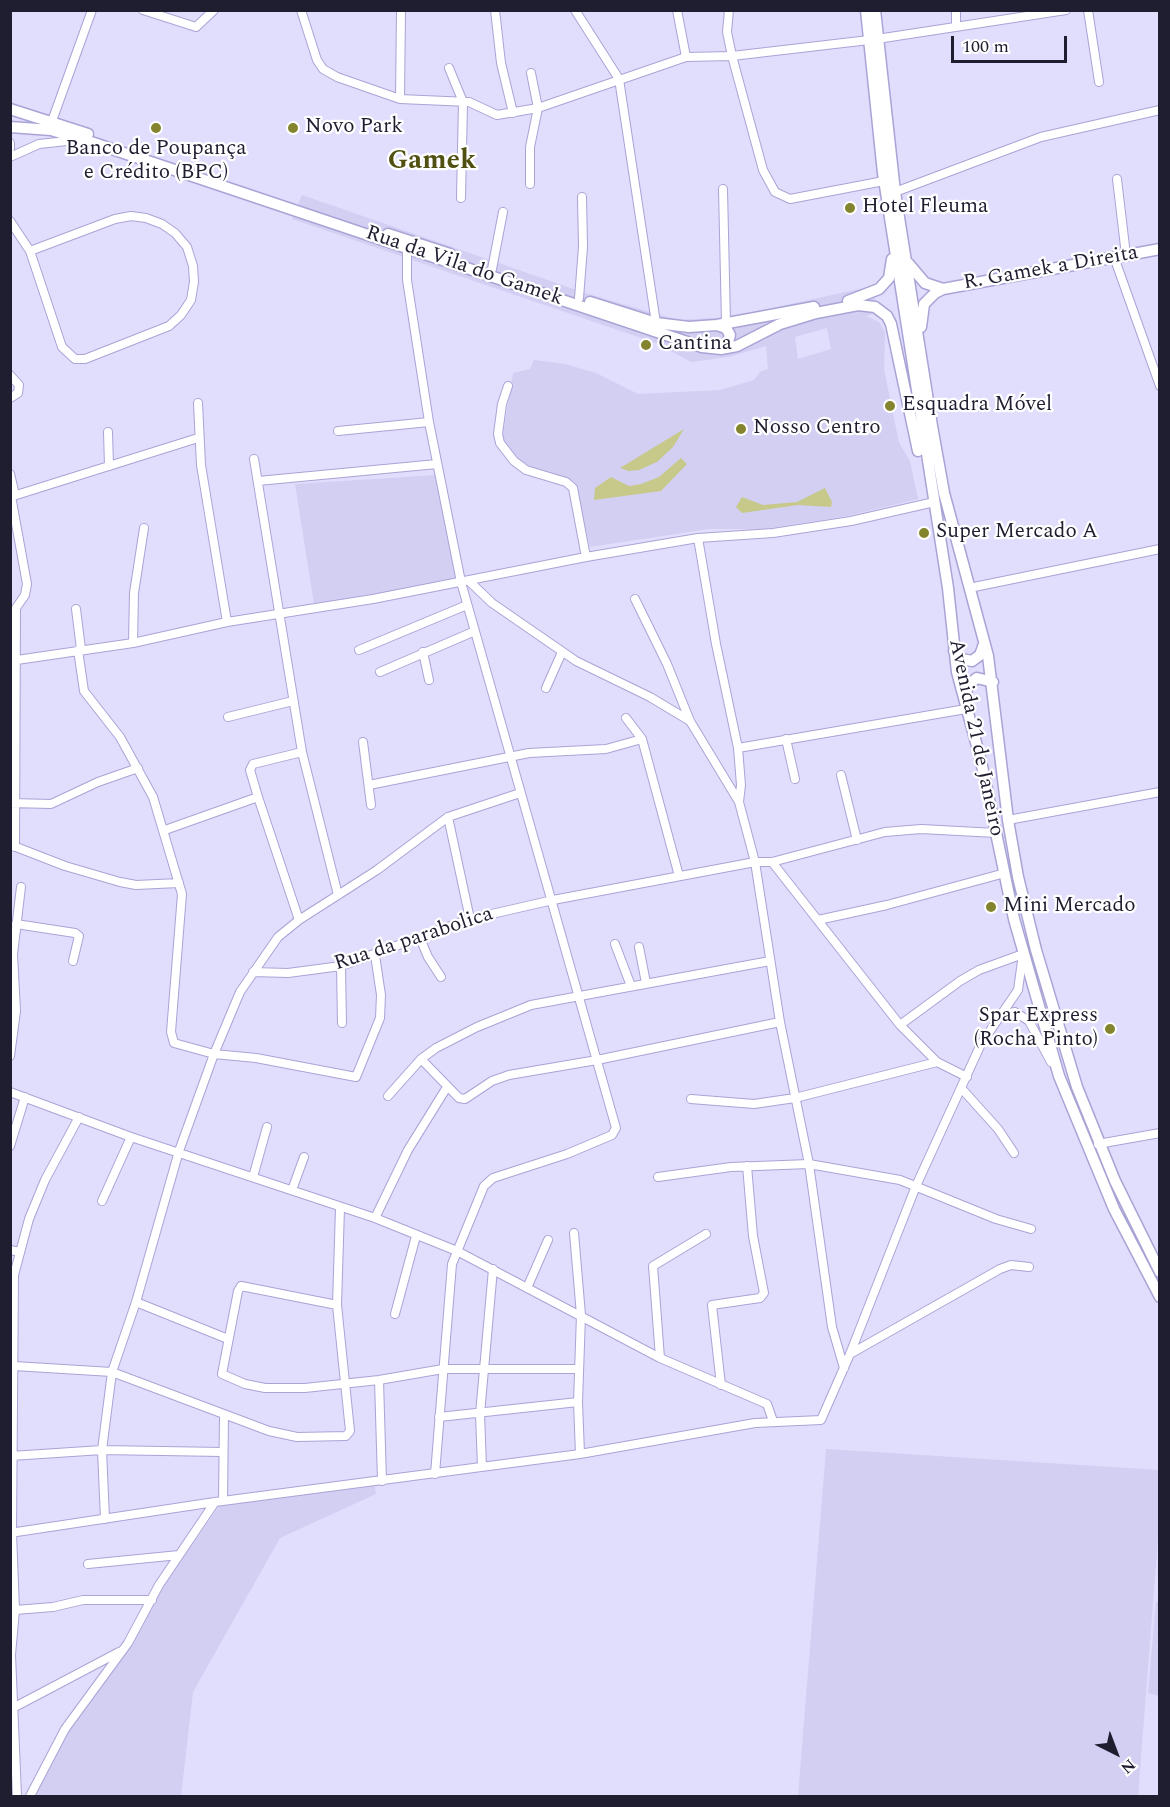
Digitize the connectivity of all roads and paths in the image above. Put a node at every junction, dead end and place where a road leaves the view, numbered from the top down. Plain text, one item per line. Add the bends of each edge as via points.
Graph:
1 (92, 10) edge
2 (143, 10) edge
3 (214, 10) edge
4 (301, 10) edge
5 (401, 10) edge
6 (495, 10) edge
7 (575, 10) edge
8 (678, 10) edge
9 (729, 10) edge
10 (866, 10) edge
11 (875, 10) edge
12 (956, 10) edge
13 (1066, 10) edge
14 (1088, 10) edge
15 (956, 27) junction
16 (873, 40) junction
17 (732, 56) junction
18 (686, 57) junction
19 (449, 68) dead end
20 (531, 73) dead end
21 (619, 79) junction
22 (1099, 82) dead end
23 (400, 99) junction
24 (463, 102) junction
25 (538, 108) junction
26 (10, 109) edge
27 (1160, 110) edge
28 (513, 113) junction
29 (52, 121) junction
30 (10, 128) edge
31 (88, 141) junction
32 (10, 143) edge
33 (10, 148) edge
34 (10, 157) edge
35 (1117, 179) dead end
36 (884, 181) junction
37 (530, 184) dead end
38 (723, 189) dead end
39 (895, 192) junction
40 (582, 197) dead end
41 (461, 198) dead end
42 (503, 212) dead end
43 (890, 220) junction
44 (10, 221) edge
45 (407, 248) junction
46 (1160, 249) edge
47 (30, 251) junction
48 (1120, 256) junction
49 (905, 259) junction
50 (492, 269) junction
51 (943, 289) junction
52 (579, 298) junction
53 (656, 323) junction
54 (722, 324) junction
55 (721, 349) junction
56 (921, 363) junction
57 (10, 375) edge
58 (508, 386) dead end
59 (1160, 386) edge
60 (10, 398) edge
61 (198, 403) dead end
62 (429, 422) junction
63 (338, 431) dead end
64 (108, 432) dead end
65 (198, 438) junction
66 (254, 459) dead end
67 (437, 464) junction
68 (109, 466) junction
69 (10, 474) edge
70 (258, 481) junction
71 (12, 496) edge
72 (930, 503) junction
73 (144, 528) dead end
74 (939, 535) junction
75 (698, 538) junction
76 (1160, 549) edge
77 (586, 557) junction
78 (465, 582) junction
79 (969, 588) junction
80 (635, 599) dead end
81 (468, 605) junction
82 (13, 608) edge
83 (76, 609) dead end
84 (278, 614) junction
85 (227, 622) junction
86 (475, 631) junction
87 (984, 641) junction
88 (133, 643) junction
89 (952, 648) junction
90 (80, 650) junction
91 (359, 650) dead end
92 (423, 652) junction
93 (562, 652) junction
94 (13, 660) edge
95 (380, 672) dead end
96 (429, 680) dead end
97 (993, 682) junction
98 (546, 688) dead end
99 (293, 701) junction
100 (965, 705) junction
101 (228, 717) dead end
102 (626, 718) dead end
103 (690, 722) junction
104 (642, 739) junction
105 (786, 739) junction
106 (363, 742) dead end
107 (738, 748) junction
108 (13, 751) edge
109 (302, 752) junction
110 (512, 757) junction
111 (138, 768) junction
112 (841, 775) dead end
113 (795, 779) dead end
114 (369, 785) junction
115 (1160, 792) edge
116 (520, 793) junction
117 (258, 797) junction
118 (739, 802) junction
119 (14, 803) edge
120 (370, 806) dead end
121 (448, 817) junction
122 (1008, 820) junction
123 (165, 830) junction
124 (996, 833) junction
125 (857, 840) junction
126 (13, 846) edge
127 (755, 862) junction
128 (772, 862) junction
129 (1005, 873) junction
130 (679, 876) junction
131 (179, 883) junction
132 (21, 887) dead end
133 (338, 895) junction
134 (553, 900) junction
135 (470, 919) junction
136 (299, 920) junction
137 (818, 920) junction
138 (16, 924) junction
139 (420, 938) junction
140 (615, 944) dead end
141 (639, 947) dead end
142 (1023, 954) junction
143 (375, 955) junction
144 (73, 961) dead end
145 (770, 961) junction
146 (341, 966) junction
147 (253, 972) junction
148 (441, 977) dead end
149 (646, 983) junction
150 (631, 986) junction
151 (579, 996) junction
152 (1001, 1015) junction
153 (780, 1022) junction
154 (342, 1023) dead end
155 (900, 1025) junction
156 (214, 1054) junction
157 (10, 1056) edge
158 (421, 1059) junction
159 (597, 1060) junction
160 (937, 1062) junction
161 (1059, 1076) junction
162 (967, 1077) junction
163 (447, 1087) junction
164 (962, 1089) junction
165 (10, 1092) edge
166 (388, 1096) dead end
167 (25, 1097) junction
168 (795, 1098) junction
169 (691, 1099) dead end
170 (79, 1117) junction
171 (267, 1127) dead end
172 (1160, 1133) edge
173 (131, 1137) junction
174 (1098, 1144) junction
175 (10, 1146) edge
176 (179, 1151) junction
177 (1014, 1153) dead end
178 (304, 1157) dead end
179 (809, 1164) junction
180 (747, 1166) junction
181 (658, 1176) dead end
182 (253, 1177) junction
183 (916, 1186) junction
184 (292, 1190) junction
185 (102, 1201) dead end
186 (340, 1208) junction
187 (375, 1218) junction
188 (1030, 1229) dead end
189 (574, 1233) dead end
190 (706, 1234) dead end
191 (416, 1236) junction
192 (548, 1240) dead end
193 (10, 1250) edge
194 (457, 1251) junction
195 (20, 1252) junction
196 (1158, 1265) edge
197 (1029, 1267) dead end
198 (493, 1269) junction
199 (12, 1278) edge
200 (527, 1288) junction
201 (1160, 1297) edge
202 (136, 1302) junction
203 (338, 1305) junction
204 (395, 1314) dead end
205 (581, 1315) junction
206 (228, 1339) junction
207 (850, 1354) junction
208 (660, 1358) junction
209 (14, 1366) junction
210 (844, 1368) junction
211 (443, 1369) junction
212 (483, 1369) junction
213 (579, 1369) junction
214 (112, 1372) junction
215 (379, 1380) junction
216 (344, 1385) junction
217 (721, 1385) junction
218 (578, 1402) junction
219 (480, 1414) junction
220 (224, 1416) junction
221 (439, 1417) junction
222 (773, 1421) junction
223 (102, 1450) junction
224 (222, 1452) junction
225 (580, 1454) junction
226 (12, 1456) edge
227 (482, 1467) junction
228 (435, 1474) junction
229 (382, 1481) junction
230 (219, 1501) junction
231 (105, 1519) junction
232 (11, 1533) edge
233 (179, 1555) junction
234 (88, 1564) dead end
235 (152, 1600) junction
236 (15, 1610) junction
237 (121, 1651) junction
238 (11, 1655) edge
239 (12, 1708) edge
240 (17, 1797) edge
241 (30, 1797) edge

1 - 29 street
2 - 3 street via 196,27
4 - 23 street via 323,69
5 - 23 street
6 - 28 street via 501,63
7 - 21 street
8 - 18 street
9 - 17 street via 727,32
10 - 16 main road, Avenida 21 de Janeiro
11 - 16 main road, Avenida 21 de Janeiro
12 - 15 street
13 - 15 street
14 - 22 street
15 - 16 street
16 - 17 street
16 - 36 main road, Avenida 21 de Janeiro
16 - 39 main road, Avenida 21 de Janeiro
17 - 18 street
17 - 36 street via 763,170 775,192 790,199
18 - 21 street
19 - 24 street
20 - 25 street
21 - 25 street
21 - 53 street
23 - 24 street
24 - 28 street via 497,115
24 - 41 street
25 - 28 street
25 - 37 street via 530,147
26 - 29 main road, Rua da Vila do Gamek
27 - 39 street via 1041,137
29 - 50 main road, Rua da Vila do Gamek
30 - 31 main road, Rua da Vila do Gamek via 51,130
31 - 34 street via 56,140
31 - 45 main road, Rua da Vila do Gamek
32 - 33 street
35 - 48 street
36 - 43 main road, Avenida 21 de Janeiro
38 - 54 street
39 - 49 main road, Avenida 21 de Janeiro
40 - 52 street
42 - 50 street
43 - 54 main road, Rua da Vila do Gamek via 892,264 888,278 874,293
43 - 74 main road, Avenida 21 de Janeiro
44 - 47 street
45 - 55 main road, Rua da Vila do Gamek via 686,343
45 - 62 street via 407,280
46 - 48 main road, R. Gamek a Direita
47 - 47 street via 62,347 75,359 169,326 190,300 194,282 187,247 176,233 146,218 115,219
48 - 51 main road, R. Gamek a Direita
48 - 59 street
49 - 51 main road via 926,283
49 - 56 main road, Avenida 21 de Janeiro
50 - 52 main road, Rua da Vila do Gamek
51 - 56 main road via 934,292 924,304
52 - 53 main road, Rua da Vila do Gamek
53 - 54 main road, Rua da Vila do Gamek via 689,327
54 - 55 main road via 730,335
55 - 72 main road, Rua da Vila do Gamek via 737,346 792,319 858,305 881,310 891,324 896,342
56 - 79 main road, Avenida 21 de Janeiro via 944,493
57 - 60 street via 19,385 18,393
58 - 77 street via 498,434 501,443 526,471 566,482 573,488
61 - 65 street
62 - 63 street
62 - 67 street
64 - 68 street
65 - 68 street
65 - 85 street
66 - 70 street
67 - 70 street
67 - 78 street
68 - 71 street
69 - 71 street
70 - 84 street
71 - 82 street via 27,578 25,595
72 - 74 main road
72 - 75 street via 795,530
73 - 88 street via 134,593
74 - 89 main road, Avenida 21 de Janeiro
75 - 77 street
75 - 107 street
76 - 79 street
77 - 78 street
78 - 81 street
78 - 84 street
78 - 93 street
79 - 87 main road, Avenida 21 de Janeiro
80 - 103 street
81 - 86 street
81 - 91 street
82 - 94 street
83 - 90 street
84 - 85 street
84 - 99 street
85 - 88 street
86 - 92 street
86 - 110 street
87 - 89 main road via 983,651 972,661 962,659
87 - 97 main road, Avenida 21 de Janeiro
88 - 90 street
89 - 100 main road, Avenida 21 de Janeiro
90 - 94 street
90 - 111 street via 84,691 120,737
92 - 95 street
92 - 96 street
93 - 98 street
93 - 103 street
94 - 108 street
97 - 100 main road via 983,678 973,681 966,688
97 - 122 main road, Avenida 21 de Janeiro
99 - 101 street
99 - 109 street
100 - 105 street
100 - 124 main road, Avenida 21 de Janeiro
102 - 104 street
103 - 118 street
104 - 110 street via 606,749 547,751
104 - 130 street
105 - 107 street
105 - 113 street
106 - 114 street
107 - 118 street
108 - 119 street
109 - 117 street via 253,764 250,770
109 - 133 street
110 - 114 street
110 - 116 street
111 - 119 street via 51,804
111 - 123 street
112 - 125 street
114 - 120 street
115 - 122 street
116 - 121 street
116 - 134 street
117 - 123 street
117 - 136 street
118 - 127 street
119 - 126 street
121 - 133 street
121 - 135 street
122 - 174 main road, Avenida 21 de Janeiro via 1036,950
123 - 131 street
124 - 125 street, Rua da parabolica via 907,829
124 - 129 main road, Avenida 21 de Janeiro
125 - 128 street, Rua da parabolica
126 - 131 street via 120,882
127 - 128 street, Rua da parabolica
127 - 130 street, Rua da parabolica
127 - 145 street
128 - 137 street
129 - 137 street
129 - 142 main road, Avenida 21 de Janeiro
130 - 134 street, Rua da parabolica
131 - 156 street via 182,905 172,1039 193,1050
132 - 138 street
133 - 136 street
134 - 135 street, Rua da parabolica
134 - 151 street
135 - 139 street, Rua da parabolica
136 - 147 street via 278,937
137 - 155 street
138 - 144 street via 75,933 79,936
138 - 157 street via 16,1011
139 - 143 street, Rua da parabolica
139 - 148 street
140 - 150 street
141 - 149 street
142 - 152 street via 1018,990
142 - 155 street via 979,970
142 - 161 main road, Avenida 21 de Janeiro
143 - 146 street, Rua da parabolica
143 - 156 street via 380,1018 356,1077
145 - 149 street
145 - 153 street
146 - 147 street, Rua da parabolica via 288,973
146 - 154 street
147 - 156 street via 240,992
149 - 150 street
150 - 151 street
151 - 158 street via 531,1005 453,1038
151 - 159 street
152 - 161 street via 1016,1012 1029,1021
152 - 162 street via 981,1044
153 - 159 street
153 - 168 street
155 - 160 street
156 - 176 street
158 - 163 street
158 - 166 street
159 - 163 street via 509,1075 465,1099
159 - 194 street via 615,1133 567,1154 493,1178 484,1186
160 - 162 street
160 - 168 street
161 - 201 main road, Avenida 21 de Janeiro via 1109,1198
162 - 164 street
163 - 187 street via 408,1150
164 - 177 street
164 - 183 street
165 - 167 street
167 - 170 street
167 - 175 street
168 - 169 street via 754,1104
168 - 179 street
170 - 173 street
170 - 195 street via 45,1180
171 - 182 street
172 - 174 street
173 - 176 street
173 - 185 street
174 - 196 main road, Avenida 21 de Janeiro
176 - 182 street
176 - 202 street
178 - 184 street
179 - 180 street
179 - 183 street
179 - 210 street via 832,1327
180 - 181 street
180 - 217 street via 753,1236 764,1293 760,1298 711,1305
182 - 184 street
183 - 188 street
183 - 207 street
184 - 186 street
186 - 187 street
186 - 203 street
187 - 191 street
189 - 205 street
190 - 208 street via 653,1266
191 - 194 street
191 - 204 street
192 - 200 street
193 - 195 street
194 - 198 street
194 - 211 street
195 - 199 street
197 - 207 street via 1011,1265 1000,1269
198 - 200 street
198 - 212 street
199 - 209 street
200 - 205 street
202 - 206 street
202 - 214 street
203 - 206 street via 242,1286
203 - 216 street
205 - 208 street
205 - 213 street
206 - 216 street via 222,1374 245,1384 285,1388
207 - 210 street
208 - 217 street
209 - 214 street
209 - 226 street
210 - 222 street via 821,1420
211 - 212 street
211 - 215 street
211 - 221 street
212 - 213 street
212 - 219 street
213 - 218 street
214 - 220 street
214 - 223 street
215 - 216 street
215 - 229 street
216 - 220 street via 350,1431 345,1436 297,1437
217 - 222 street via 767,1404
218 - 219 street
218 - 225 street
219 - 221 street
219 - 227 street
220 - 224 street
221 - 228 street
222 - 225 street
223 - 224 street
223 - 226 street
223 - 231 street
224 - 230 street
225 - 227 street
226 - 232 street
227 - 228 street
228 - 229 street
229 - 230 street
230 - 231 street
230 - 233 street
231 - 232 street
232 - 236 street
233 - 234 street
233 - 235 street
235 - 236 street via 83,1600
235 - 237 street
236 - 238 street
237 - 239 street
237 - 241 street via 65,1729
238 - 239 street
239 - 240 street

